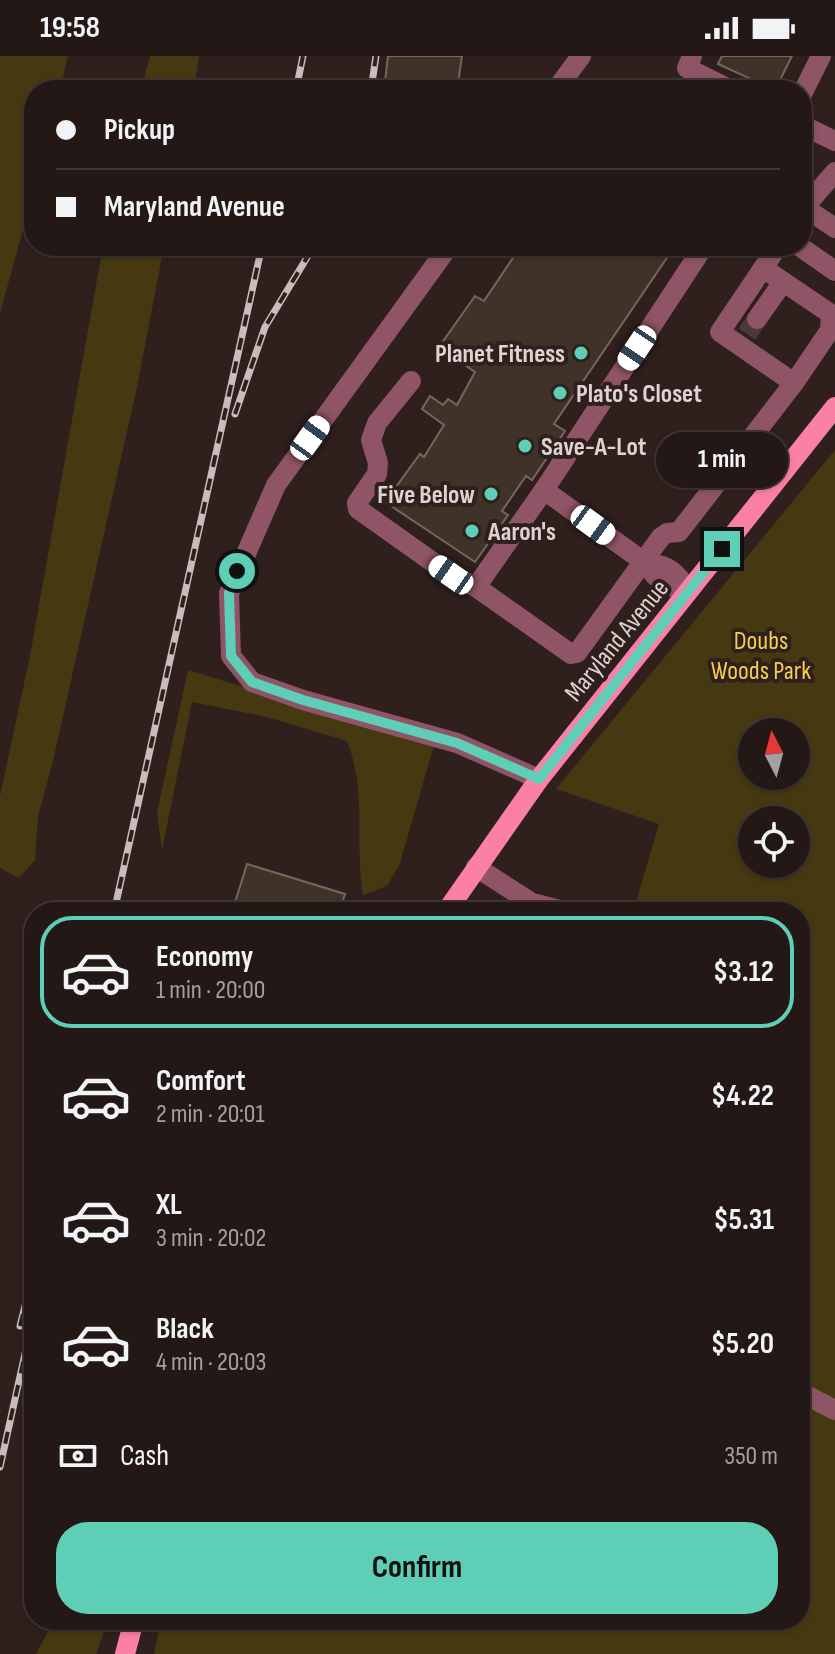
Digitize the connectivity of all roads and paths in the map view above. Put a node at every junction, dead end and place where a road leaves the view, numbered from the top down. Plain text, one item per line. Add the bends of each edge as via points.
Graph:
1 (581, 56) edge
2 (692, 56) edge
3 (821, 56) edge
4 (563, 80) edge
5 (711, 80) edge
6 (809, 80) edge
7 (812, 130) edge
8 (835, 141) edge
9 (835, 172) edge
10 (812, 198) edge
11 (812, 214) edge
12 (835, 228) edge
13 (812, 255) edge
14 (442, 256) edge
15 (697, 256) edge
16 (771, 256) edge
17 (763, 268) junction
18 (835, 271) edge
19 (783, 282) junction
20 (833, 311) edge
21 (747, 333) junction
22 (411, 381) dead end
23 (794, 383) junction
24 (833, 414) edge
25 (544, 490) junction
26 (645, 562) junction
27 (476, 587) junction
28 (688, 591) junction
29 (539, 779) junction
30 (476, 867) junction
31 (453, 902) edge
32 (530, 902) edge
33 (810, 1397) edge
34 (835, 1410) edge
35 (131, 1630) edge
36 (125, 1654) edge

1 - 4 lane
2 - 5 lane via 687,68
3 - 6 lane
7 - 8 lane
9 - 10 lane
11 - 12 lane
13 - 18 lane
14 - 29 lane via 276,485 229,593 231,656 252,682 457,743
15 - 25 lane
16 - 17 lane
17 - 19 lane
17 - 21 lane via 720,332
19 - 20 lane
19 - 21 lane
20 - 23 lane via 830,330
21 - 23 lane
22 - 27 lane via 377,423 371,440 377,474 358,509
23 - 26 lane via 679,532 661,537
24 - 28 main road, Maryland Avenue
25 - 26 lane
25 - 27 lane
26 - 27 lane via 577,653 571,654
26 - 28 lane via 669,587
28 - 29 main road, Maryland Avenue
29 - 30 main road, Maryland Avenue
30 - 31 main road, Maryland Avenue
30 - 32 lane
33 - 34 lane
35 - 36 main road

